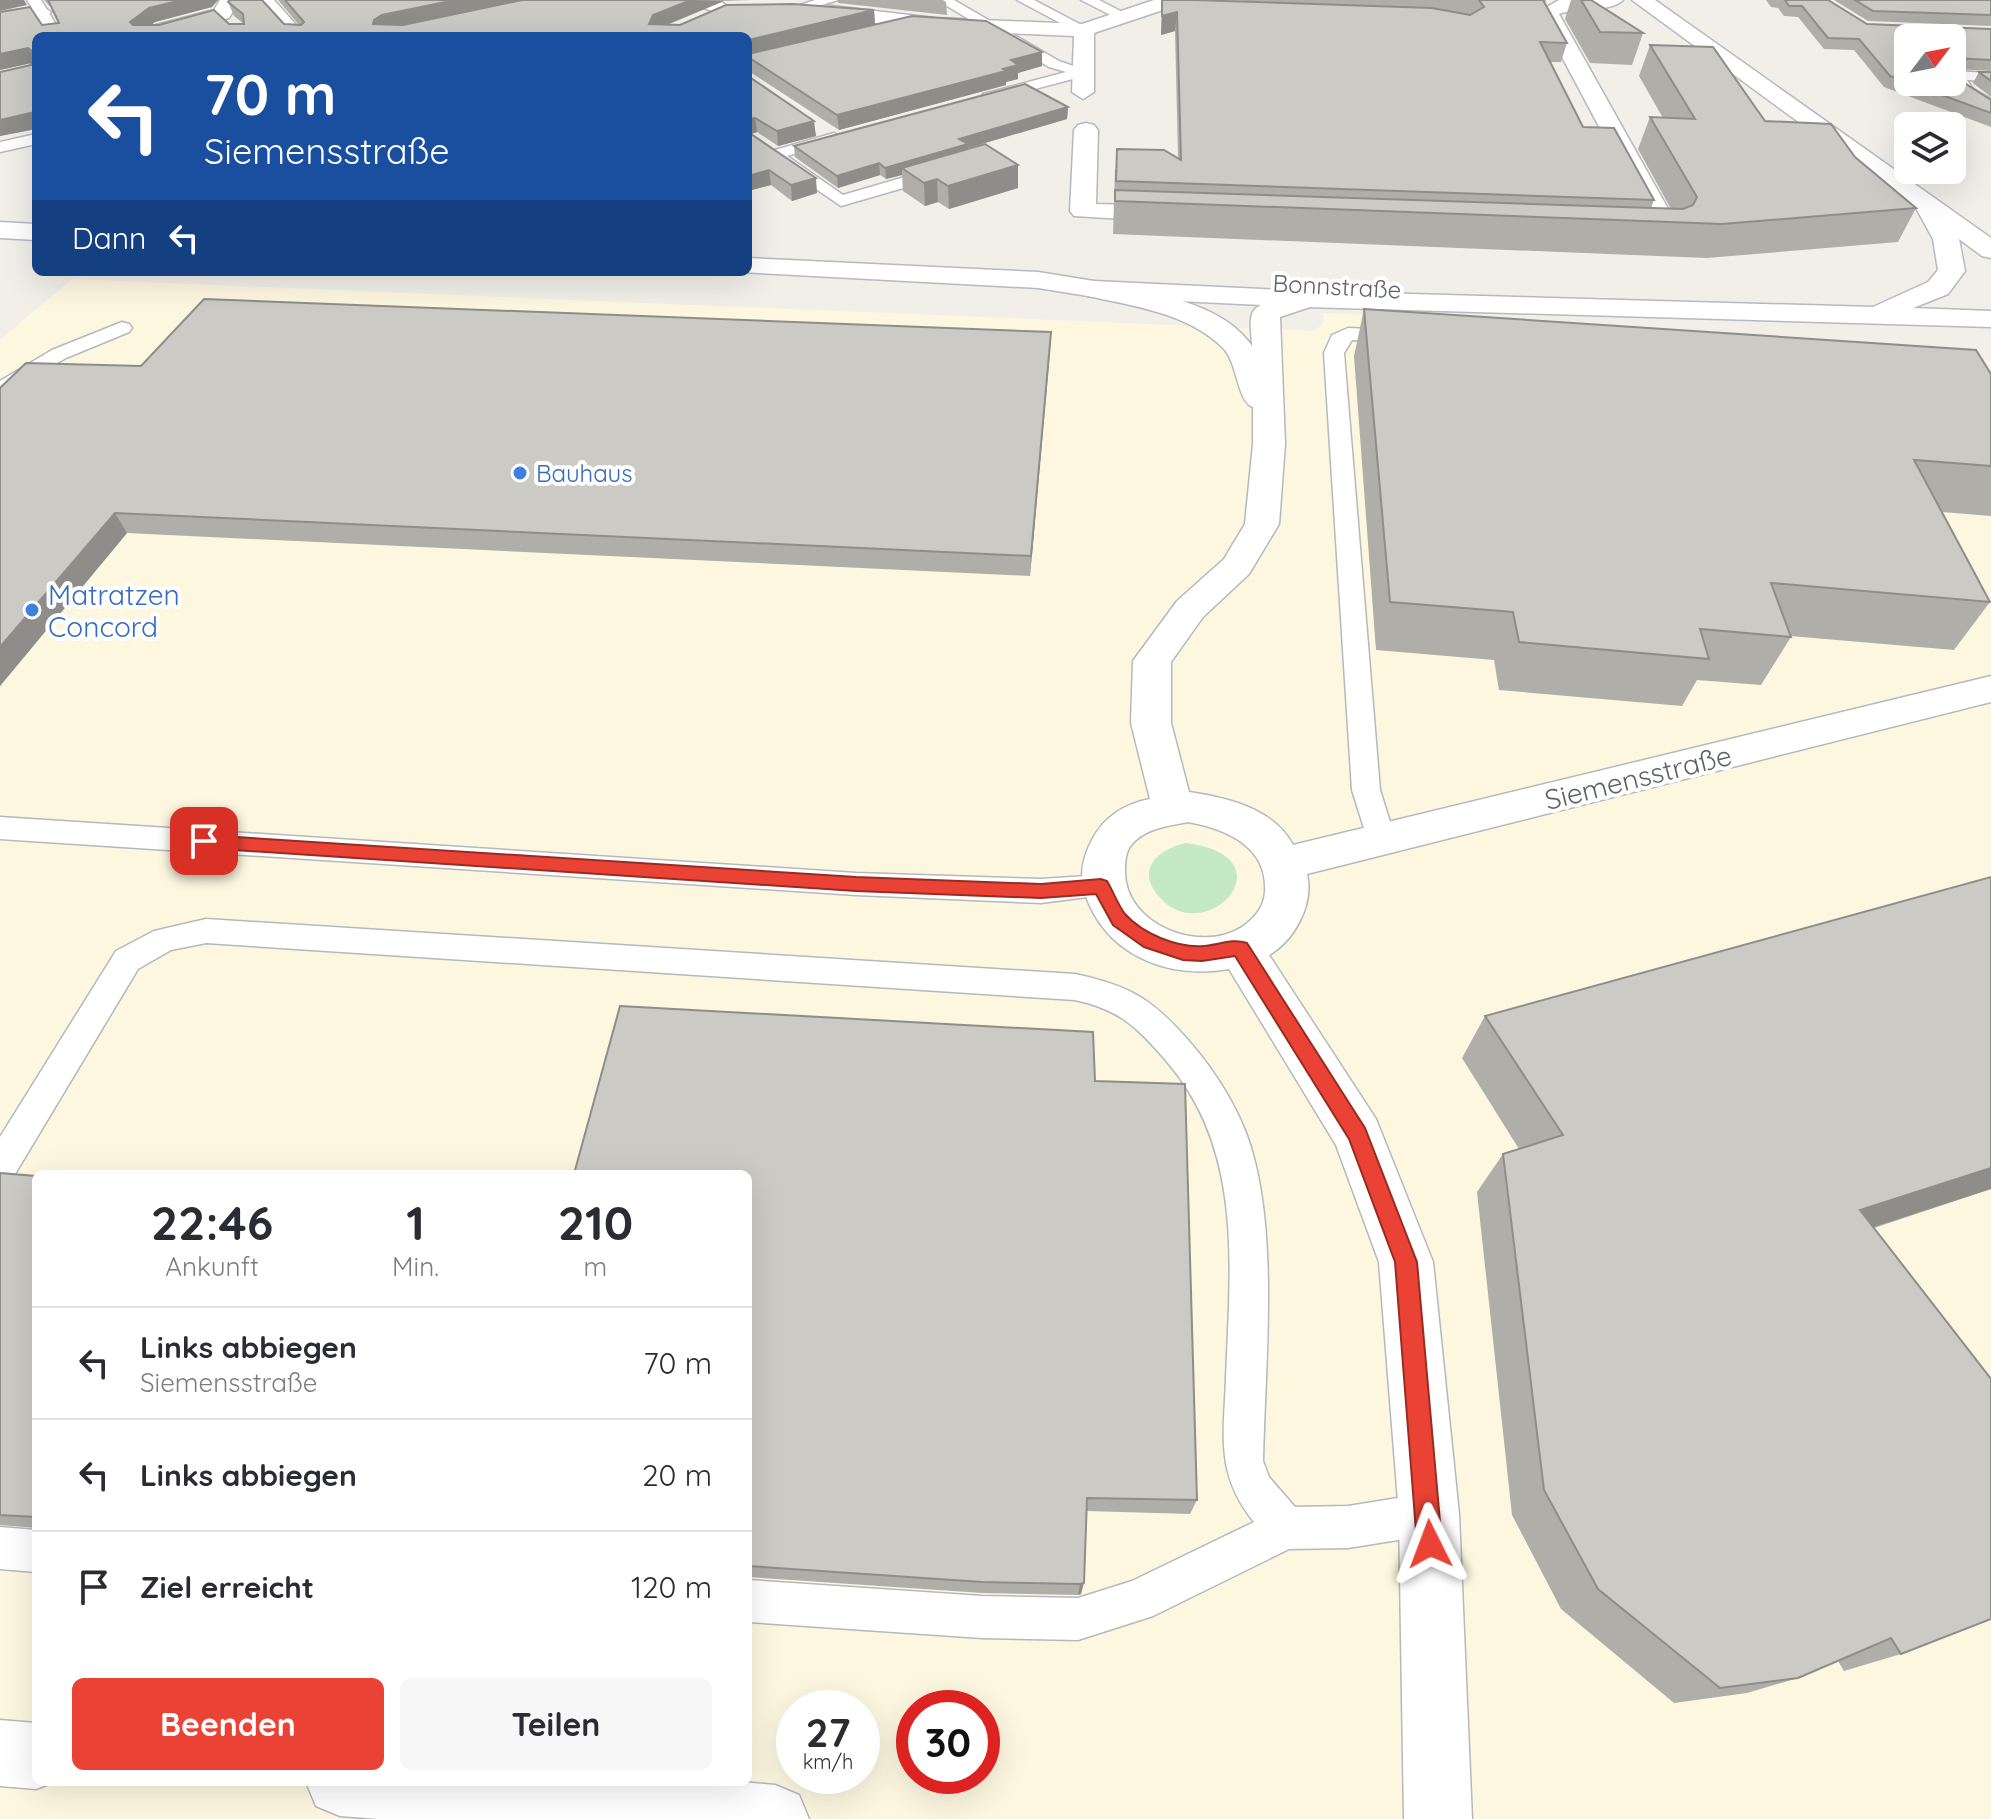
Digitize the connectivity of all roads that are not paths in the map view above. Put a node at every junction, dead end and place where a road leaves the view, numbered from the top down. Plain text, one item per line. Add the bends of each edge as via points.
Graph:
1 (13, 0) edge
2 (831, 0) edge
3 (944, 0) edge
4 (1024, 0) edge
5 (1088, 0) edge
6 (1174, 0) edge
7 (1613, 0) edge
8 (1642, 0) edge
9 (269, 1) edge
10 (0, 2) edge
11 (38, 6) edge
12 (1151, 8) junction
13 (701, 10) edge
14 (785, 10) joint
15 (1197, 10) edge
16 (228, 12) edge
17 (749, 12) edge
18 (1125, 17) junction
19 (0, 19) edge
20 (990, 25) junction
21 (1084, 30) junction
22 (54, 32) edge
23 (157, 32) edge
24 (296, 32) edge
25 (1991, 77) edge
26 (1078, 86) junction
27 (978, 100) edge
28 (1991, 106) edge
29 (815, 124) edge
30 (1086, 130) dead end
31 (32, 140) edge
32 (0, 147) edge
33 (957, 167) edge
34 (1926, 204) junction
35 (1189, 215) edge
36 (0, 230) edge
37 (1609, 230) edge
38 (32, 232) edge
39 (1991, 250) edge
40 (752, 266) edge
41 (1038, 280) junction
42 (1094, 289) junction
43 (1306, 299) junction
44 (1635, 308) junction
45 (1872, 314) junction
46 (1991, 319) edge
47 (122, 328) dead end
48 (1428, 338) edge
49 (0, 390) edge
50 (1269, 444) junction
51 (1991, 689) edge
52 (1173, 808) junction
53 (0, 828) edge
54 (1382, 841) junction
55 (1285, 863) junction
56 (1101, 886) junction
57 (1240, 948) junction
58 (0, 1168) edge
59 (1429, 1514) junction
60 (1286, 1528) junction
61 (0, 1548) edge
62 (32, 1551) edge
63 (752, 1601) edge
64 (0, 1753) edge
65 (32, 1756) edge
66 (362, 1786) edge
67 (480, 1807) edge
68 (775, 1819) edge
69 (1438, 1819) edge

1 - 10 street
2 - 14 lane
3 - 20 lane
4 - 21 lane
5 - 18 lane
6 - 12 street
7 - 37 street via 1567,4 1548,12 1668,232
8 - 34 street
9 - 24 lane
11 - 19 street
11 - 22 lane
12 - 15 street
12 - 18 street
13 - 17 street
14 - 20 street via 868,23 912,13
16 - 23 street
18 - 21 street
20 - 21 street
20 - 26 lane via 1054,64
21 - 26 street
25 - 28 lane via 1955,75 1968,92
26 - 27 lane
29 - 33 lane via 842,136 769,151 841,201
30 - 35 street via 1083,211
31 - 32 lane
34 - 39 street
34 - 45 street via 1946,239 1952,271 1923,297
36 - 38 street
40 - 41 street, Bonnstraße
41 - 42 street, Bonnstraße
41 - 44 street, Bonnstraße via 1075,276 1234,281
42 - 43 street, Bonnstraße
42 - 50 street via 1181,312 1227,336 1249,362
43 - 44 street, Bonnstraße
43 - 50 street via 1266,314
44 - 45 street, Bonnstraße
45 - 46 street, Bonnstraße
47 - 49 lane via 59,354
48 - 54 lane via 1348,334 1339,339 1334,353 1366,790
50 - 52 street via 1262,524 1237,566 1190,609 1152,661 1151,723
51 - 54 street, Siemensstraße
52 - 55 street via 1236,818 1262,834
52 - 56 street via 1131,821 1111,840 1101,858
53 - 56 lane via 856,884 1041,891
54 - 55 street, Siemensstraße
55 - 57 street via 1288,902 1270,931
56 - 57 street via 1119,920 1150,942 1183,953
57 - 59 street via 1358,1135 1406,1262
58 - 60 lane via 127,960 144,946 171,936 206,931 1075,987 1112,995 1151,1021 1187,1062 1216,1105 1238,1161 1249,1245 1243,1461 1255,1491
59 - 60 lane via 1348,1527
59 - 69 street
60 - 63 lane via 1138,1601 1078,1619
61 - 62 lane
64 - 65 street
66 - 67 street
67 - 68 street

